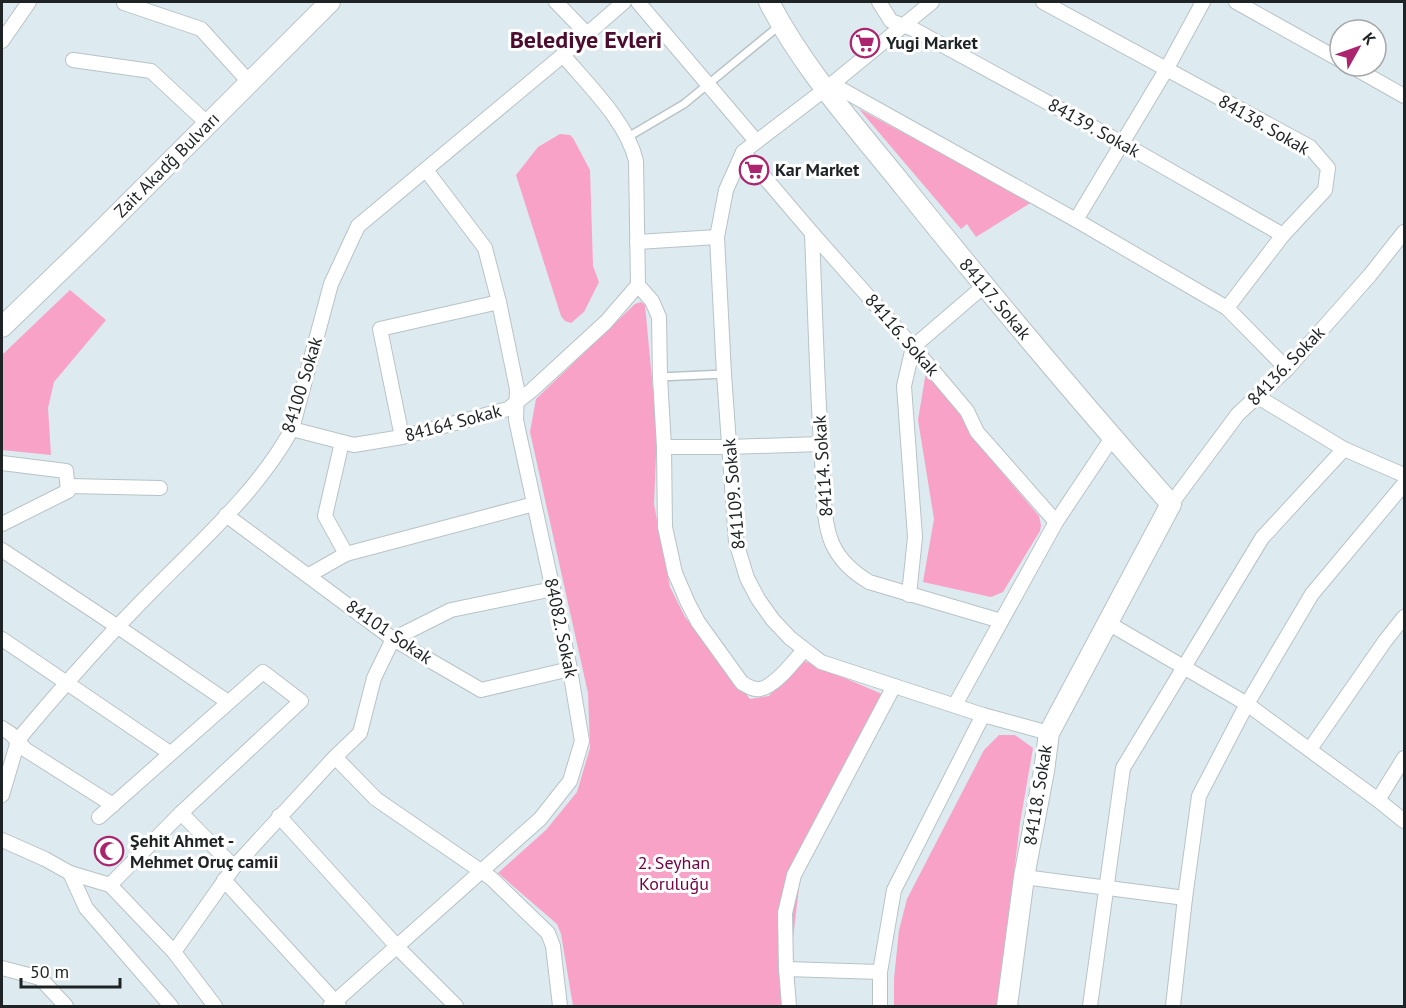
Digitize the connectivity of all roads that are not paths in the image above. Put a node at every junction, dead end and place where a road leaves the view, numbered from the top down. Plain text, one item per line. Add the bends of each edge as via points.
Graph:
1 (28, 2) edge
2 (125, 2) edge
3 (330, 2) edge
4 (556, 2) edge
5 (624, 2) edge
6 (638, 2) edge
7 (769, 2) edge
8 (879, 2) edge
9 (932, 2) edge
10 (1044, 2) edge
11 (1203, 2) edge
12 (1236, 2) edge
13 (781, 25) junction
14 (902, 26) junction
15 (587, 34) junction
16 (2, 41) edge
17 (1328, 53) edge
18 (563, 55) junction
19 (73, 60) dead end
20 (1166, 70) junction
21 (1372, 78) edge
22 (250, 83) junction
23 (708, 84) junction
24 (829, 86) junction
25 (1404, 96) edge
26 (208, 123) junction
27 (628, 137) junction
28 (756, 141) junction
29 (1122, 143) junction
30 (743, 152) junction
31 (426, 170) junction
32 (1076, 220) junction
33 (1404, 232) edge
34 (812, 233) junction
35 (1283, 235) junction
36 (717, 237) junction
37 (637, 242) junction
38 (638, 285) junction
39 (984, 286) junction
40 (499, 302) junction
41 (1227, 308) junction
42 (2, 327) edge
43 (913, 347) junction
44 (1287, 369) junction
45 (724, 374) junction
46 (660, 377) junction
47 (1258, 397) junction
48 (517, 402) junction
49 (292, 429) junction
50 (402, 438) junction
51 (1112, 438) junction
52 (342, 442) junction
53 (821, 444) junction
54 (664, 447) junction
55 (729, 447) junction
56 (1344, 449) junction
57 (2, 463) edge
58 (1404, 475) edge
59 (1404, 484) edge
60 (68, 486) junction
61 (160, 488) dead end
62 (534, 504) junction
63 (1171, 504) junction
64 (226, 515) junction
65 (1056, 522) junction
66 (2, 524) edge
67 (2, 550) edge
68 (346, 554) junction
69 (309, 575) junction
70 (553, 589) junction
71 (909, 595) junction
72 (1404, 617) edge
73 (1001, 621) junction
74 (1108, 623) junction
75 (117, 626) junction
76 (2, 639) edge
77 (393, 639) junction
78 (804, 650) junction
79 (1185, 668) junction
80 (570, 669) junction
81 (66, 682) junction
82 (894, 686) junction
83 (228, 702) junction
84 (1247, 704) junction
85 (955, 705) junction
86 (983, 715) junction
87 (2, 728) edge
88 (1049, 733) junction
89 (18, 741) junction
90 (1310, 749) junction
91 (170, 753) junction
92 (334, 757) junction
93 (1404, 758) edge
94 (2, 795) edge
95 (1378, 800) junction
96 (113, 805) junction
97 (181, 813) junction
98 (279, 816) junction
99 (99, 817) dead end
100 (1404, 821) edge
101 (2, 840) edge
102 (234, 867) junction
103 (481, 871) junction
104 (70, 873) junction
105 (1024, 877) junction
106 (224, 880) junction
107 (110, 885) junction
108 (1106, 889) junction
109 (1185, 898) junction
110 (397, 946) junction
111 (174, 952) junction
112 (2, 968) edge
113 (786, 969) junction
114 (880, 972) junction
115 (335, 1005) edge
116 (66, 1006) edge
117 (171, 1006) edge
118 (215, 1006) edge
119 (456, 1006) edge
120 (560, 1006) edge
121 (789, 1006) edge
122 (880, 1006) edge
123 (1007, 1006) edge
124 (1090, 1006) edge
125 (1173, 1006) edge

1 - 16 street
2 - 22 street via 201,29
3 - 22 main road, Zait Akadğ Bulvarı
4 - 15 street
5 - 15 street, 84100 Sokak
6 - 23 street
7 - 13 main road, 84117. Sokak
8 - 14 street via 891,21
9 - 14 street
10 - 20 street, 84138. Sokak
11 - 20 street
12 - 17 street
13 - 23 lane
13 - 24 main road, 84117. Sokak
14 - 24 street
14 - 29 street, 84139. Sokak
15 - 18 street, 84100 Sokak
18 - 27 street
18 - 31 street, 84100 Sokak
19 - 26 street via 151,71
20 - 29 street
20 - 35 street, 84138. Sokak via 1310,147 1328,168 1325,190
21 - 25 street
22 - 26 main road, Zait Akadğ Bulvarı
23 - 27 lane via 672,112
23 - 28 street
24 - 28 street
24 - 32 street
24 - 39 main road, 84117. Sokak
26 - 42 main road, Zait Akadğ Bulvarı
27 - 37 street via 636,161
28 - 30 street
29 - 32 street
29 - 35 street, 84139. Sokak
30 - 34 street, 84116. Sokak
30 - 36 street via 726,190
31 - 40 street, 84082. Sokak via 485,248
31 - 49 street, 84100 Sokak via 358,226 331,284
32 - 41 street
33 - 44 street, 84136. Sokak
34 - 43 street, 84116. Sokak
34 - 53 street, 84114. Sokak
35 - 41 street, 84138. Sokak
36 - 37 street
36 - 45 street, 841109. Sokak
37 - 38 street
38 - 46 street via 659,317
38 - 48 street, 84164 Sokak via 606,322
39 - 43 street
39 - 51 main road, 84117. Sokak
40 - 48 street, 84082. Sokak
40 - 50 street via 380,329
41 - 44 street
43 - 65 street, 84116. Sokak via 967,411 977,432
43 - 71 street via 904,386 915,537
44 - 47 street, 84136. Sokak
45 - 46 lane
45 - 55 street, 841109. Sokak
46 - 54 street
47 - 56 street
47 - 63 street, 84136. Sokak via 1238,414
48 - 50 street, 84164 Sokak via 508,409
48 - 62 street, 84082. Sokak via 516,420
49 - 52 street, 84164 Sokak
49 - 64 street, 84100 Sokak via 268,467
50 - 52 street, 84164 Sokak via 354,445
51 - 63 main road, 84117. Sokak
51 - 65 street
52 - 68 street via 325,516
53 - 55 street
53 - 71 street, 84114. Sokak via 828,527 840,558 869,582
54 - 55 street
54 - 78 street via 665,527 675,573 698,622 742,683 751,688 770,686
55 - 78 street, 841109. Sokak via 736,542 747,578 773,620
56 - 58 street
56 - 79 street via 1262,538
57 - 60 street via 66,471
59 - 84 street via 1311,594
60 - 61 street
60 - 66 street via 68,491
62 - 68 street
62 - 70 street, 84082. Sokak
63 - 74 main road, 84118. Sokak
64 - 69 street, 84101 Sokak
64 - 75 street, 84100 Sokak
65 - 73 street
67 - 75 street
68 - 69 street
69 - 77 street, 84101 Sokak
70 - 77 street via 451,610
70 - 80 street, 84082. Sokak
71 - 73 street, 84114. Sokak
72 - 90 street
73 - 85 street
74 - 79 street
74 - 88 main road, 84118. Sokak
75 - 81 street, 84100 Sokak
75 - 83 street
76 - 81 street
77 - 80 street, 84101 Sokak via 481,690
77 - 92 street via 374,678 360,733
78 - 82 street, 841109. Sokak via 821,662
79 - 84 street
79 - 108 street via 1122,768
80 - 103 street, 84082. Sokak via 582,741 570,782 540,819
81 - 89 street, 84100 Sokak
81 - 91 street
82 - 85 street, 841109. Sokak
82 - 113 street via 794,875 785,913
83 - 91 street
83 - 97 street via 262,672 301,701
84 - 90 street
84 - 109 street via 1199,796
85 - 86 street, 841109. Sokak
86 - 88 street, 841109. Sokak
86 - 114 street via 894,890
87 - 89 street
88 - 105 main road, 84118. Sokak
89 - 94 street, 84100 Sokak
89 - 96 street
90 - 95 street
91 - 96 street
92 - 98 street
92 - 103 street via 376,799
93 - 95 street
95 - 100 street
96 - 99 street
97 - 102 street
97 - 107 street
98 - 102 street
98 - 110 street
101 - 104 street
102 - 106 street
103 - 110 street, 84082. Sokak
103 - 120 street via 548,933
104 - 107 street
104 - 117 street via 86,908
105 - 108 street
105 - 123 main road, 84118. Sokak
106 - 111 street
106 - 115 street
107 - 111 street
108 - 109 street
108 - 124 street
109 - 125 street
110 - 115 street, 84082. Sokak
110 - 119 street
111 - 118 street
112 - 116 street via 40,978
113 - 114 street
113 - 121 street
114 - 122 street

